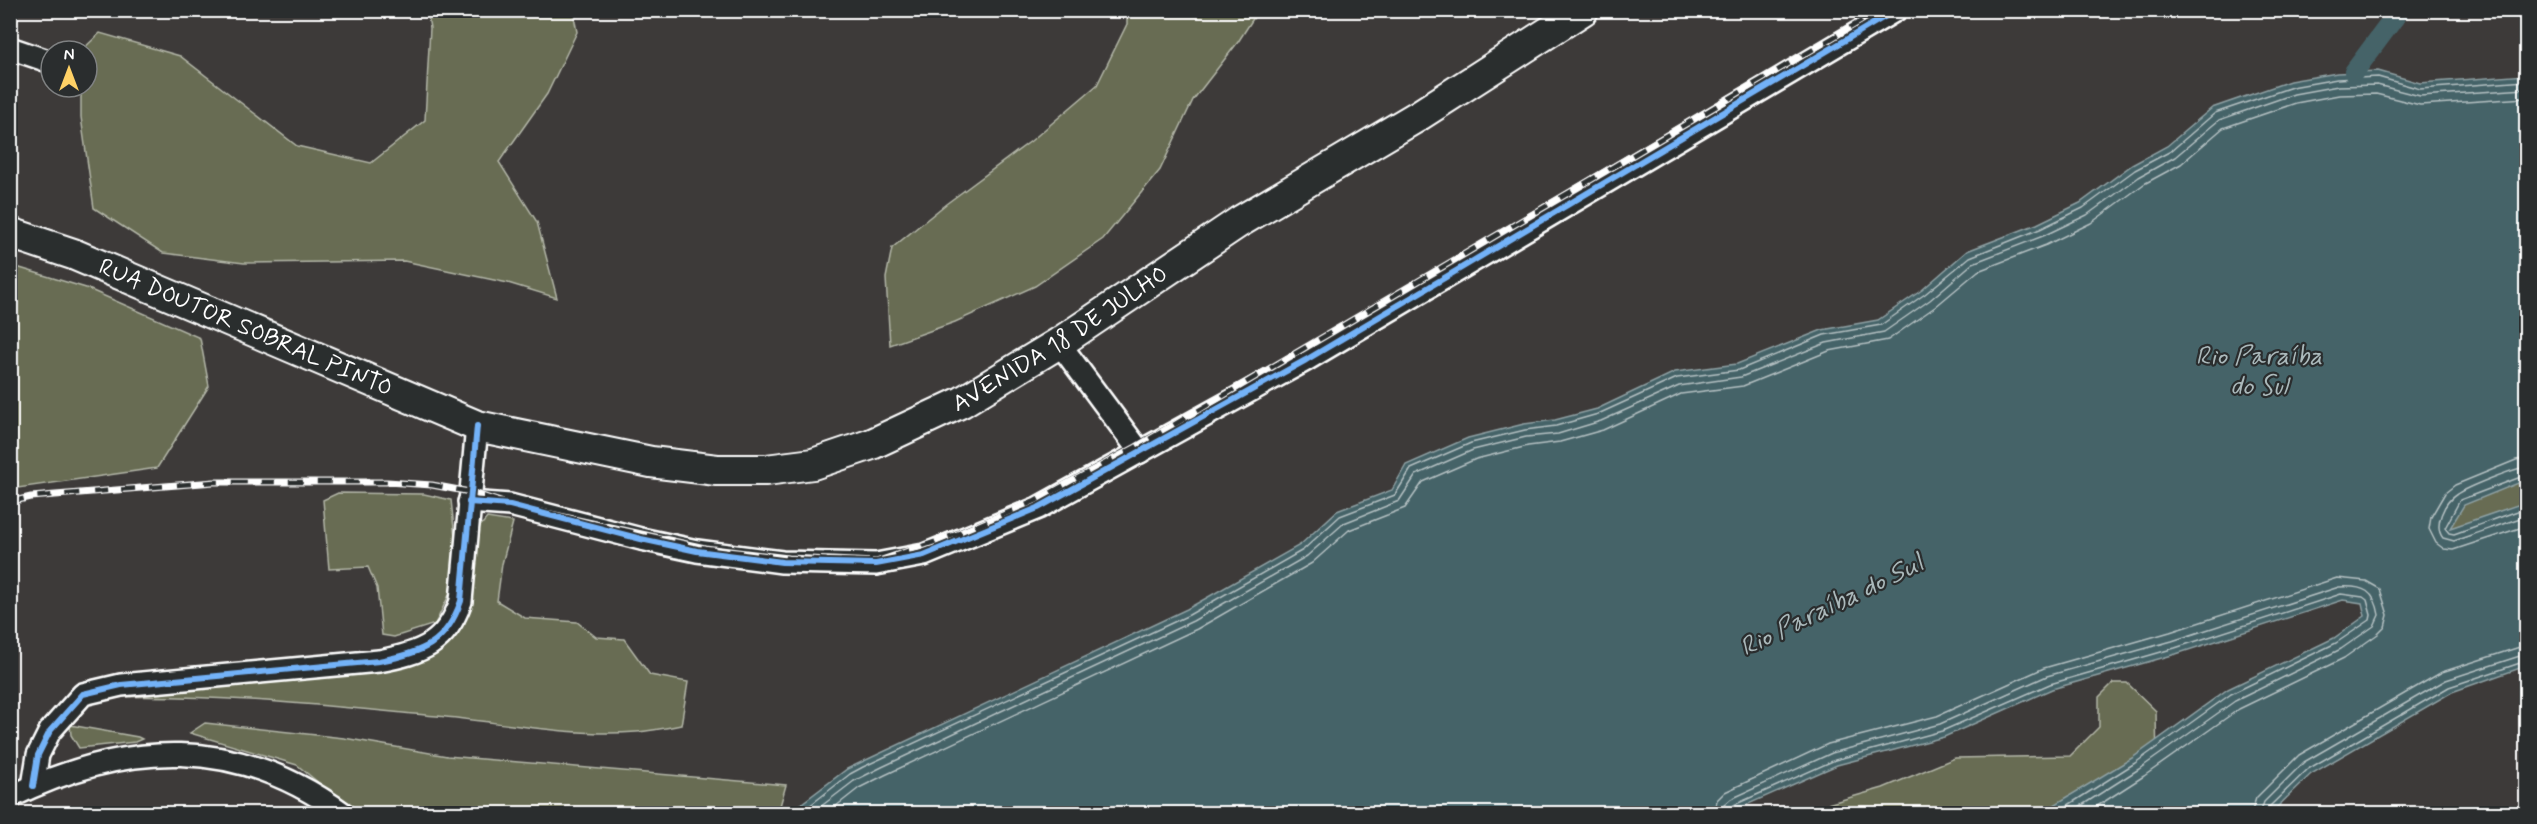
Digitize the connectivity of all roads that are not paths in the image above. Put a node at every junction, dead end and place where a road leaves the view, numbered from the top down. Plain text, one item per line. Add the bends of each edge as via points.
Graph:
1 (1583, 10) edge
2 (1896, 10) edge
3 (10, 48) edge
4 (39, 58) edge
5 (10, 233) edge
6 (1059, 343) junction
7 (477, 426) junction
8 (1140, 452) junction
9 (469, 502) junction
10 (33, 786) junction
11 (10, 797) edge
12 (344, 813) edge

1 - 6 main road, AVENIDA 18 DE JULHO via 1418,116 1239,222
2 - 8 street via 1306,360
3 - 4 street
5 - 7 main road, RUA DOUTOR SOBRAL PINTO via 73,254
6 - 7 main road, AVENIDA 18 DE JULHO via 962,402 872,444 813,464 766,470 717,470 651,462
6 - 8 street
7 - 9 street
8 - 9 street via 1038,508 924,555 876,564 782,562 697,551 510,505
9 - 10 street via 461,601 454,621 430,646 379,661 121,685 83,694 50,731 38,755
10 - 11 street
10 - 12 street via 116,759 195,753 262,768 320,796

